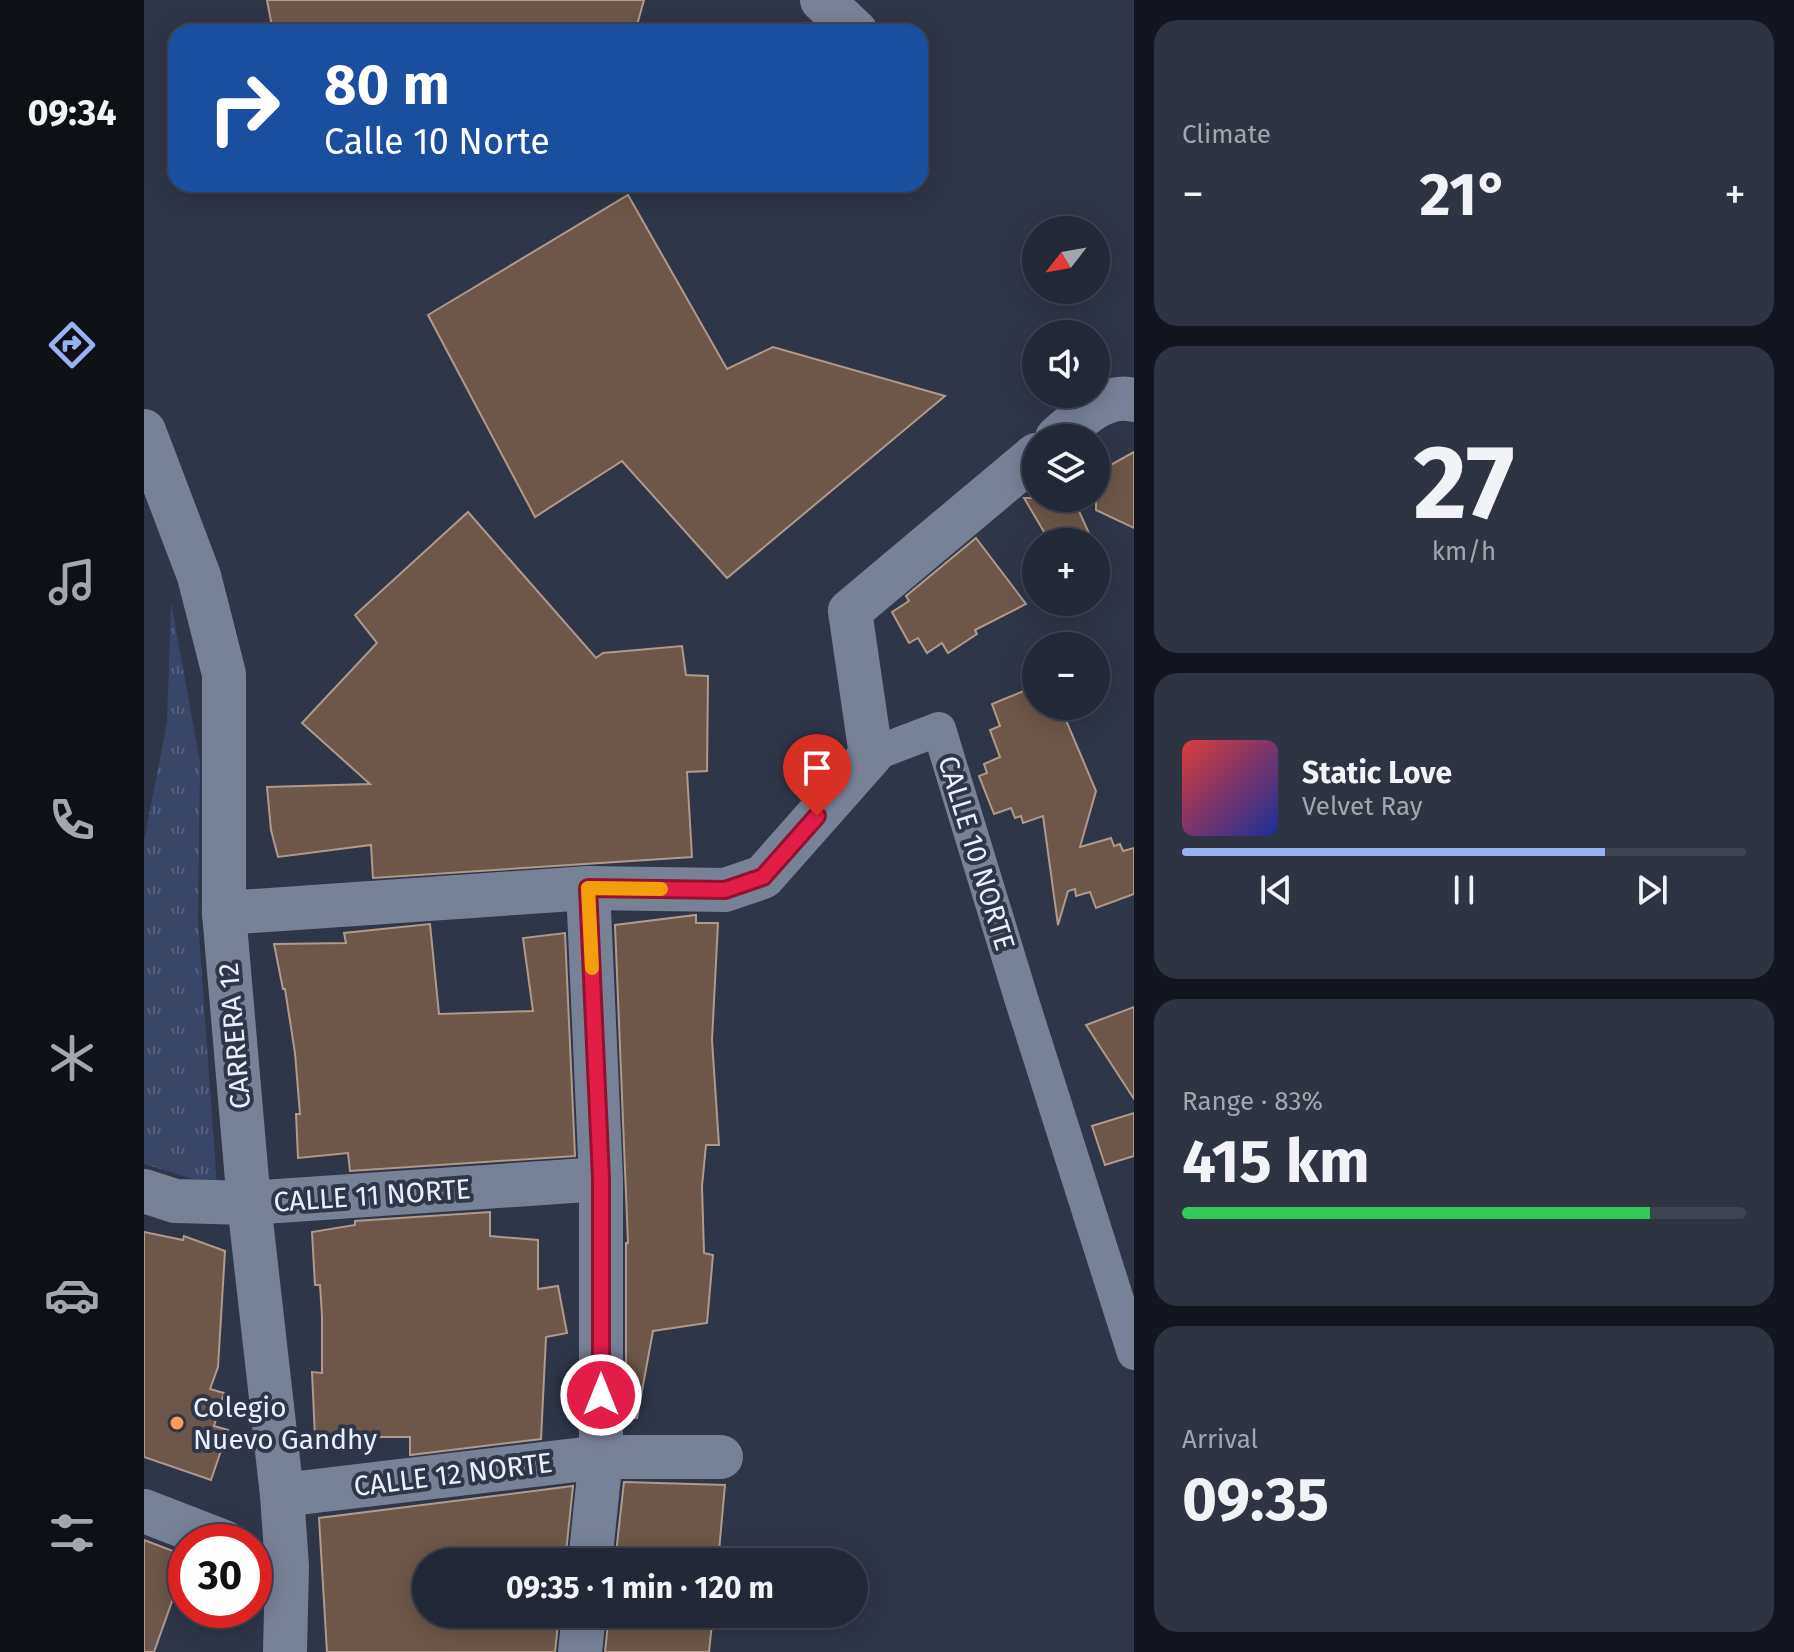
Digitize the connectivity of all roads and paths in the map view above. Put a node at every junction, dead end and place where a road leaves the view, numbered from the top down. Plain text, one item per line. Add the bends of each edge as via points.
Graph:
1 (822, 0) edge
2 (848, 24) edge
3 (1134, 400) edge
4 (1074, 424) edge
5 (144, 431) edge
6 (1022, 467) edge
7 (871, 755) junction
8 (588, 888) junction
9 (224, 913) junction
10 (601, 1179) junction
11 (144, 1191) edge
12 (249, 1203) junction
13 (1134, 1353) edge
14 (601, 1457) junction
15 (721, 1457) dead end
16 (282, 1495) junction
17 (144, 1511) edge
18 (178, 1524) edge
19 (591, 1548) edge
20 (272, 1549) edge
21 (272, 1572) edge
22 (583, 1628) edge
23 (285, 1652) edge
24 (580, 1652) edge

1 - 2 street
3 - 4 street via 1096,406
5 - 9 street, CARRERA 12 via 199,576 224,674
6 - 7 street via 850,611
7 - 8 street, CALLE 10 NORTE via 763,877 725,890
7 - 13 street, CALLE 10 NORTE via 939,729
8 - 9 street, CALLE 10 NORTE
8 - 10 street
9 - 12 street, CARRERA 12
10 - 12 street, CALLE 11 NORTE
10 - 14 street
11 - 12 street, CALLE 11 NORTE via 175,1201
12 - 16 street, CARRERA 12
14 - 15 street, CALLE 12 NORTE
14 - 16 street, CALLE 12 NORTE
14 - 19 street
16 - 20 street, CARRERA 12
17 - 18 street
21 - 23 street, CARRERA 12
22 - 24 street

